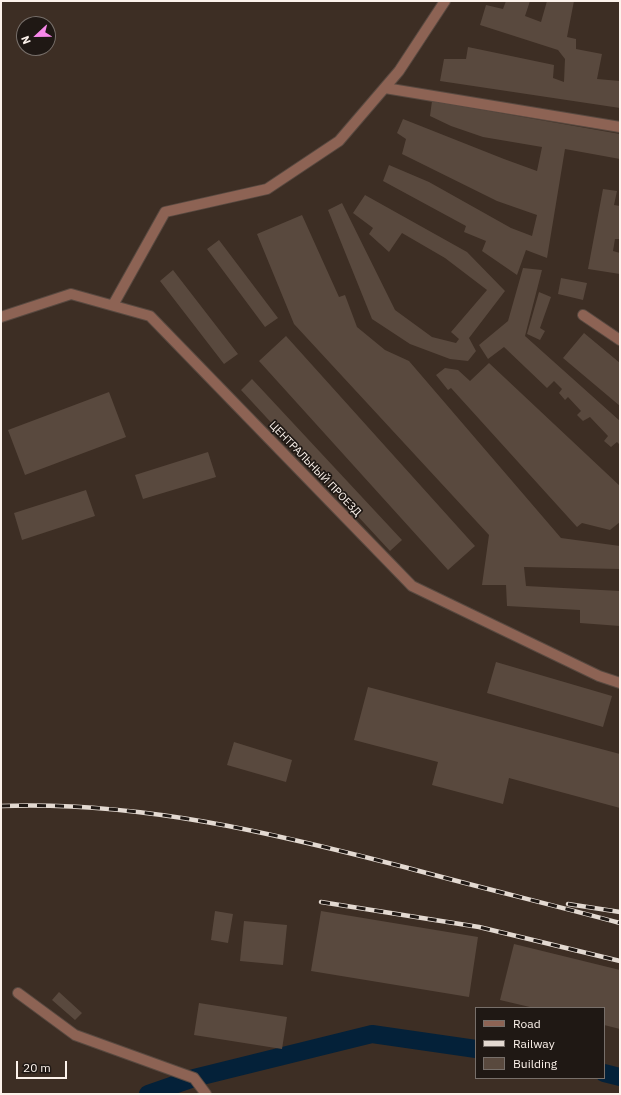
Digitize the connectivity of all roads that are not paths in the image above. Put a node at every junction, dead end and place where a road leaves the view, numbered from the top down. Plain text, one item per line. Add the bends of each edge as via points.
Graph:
1 (445, 1) edge
2 (385, 88) junction
3 (620, 127) edge
4 (113, 305) junction
5 (583, 315) dead end
6 (1, 318) edge
7 (620, 340) edge
8 (620, 683) edge
9 (18, 993) dead end
10 (206, 1094) edge

1 - 2 street
2 - 3 street
2 - 4 street via 339,141 267,189 165,212
4 - 6 street, ЦЕНТРАЛЬНЫЙ ПРОЕЗД via 71,294
4 - 8 street, ЦЕНТРАЛЬНЫЙ ПРОЕЗД via 150,316 412,586 599,676
5 - 7 street
9 - 10 street via 75,1035 194,1078

